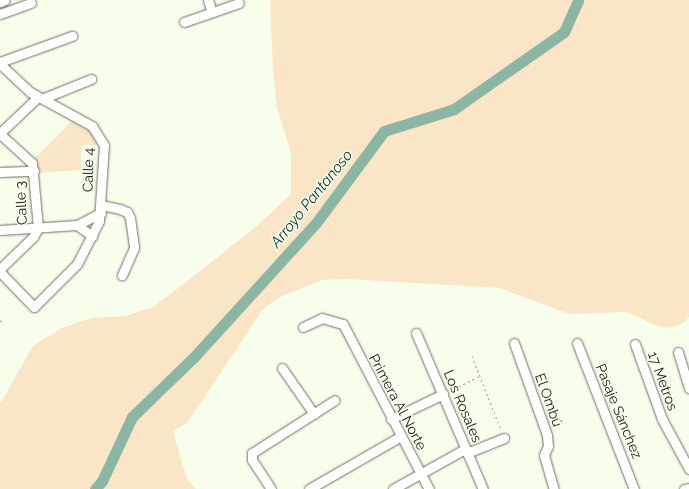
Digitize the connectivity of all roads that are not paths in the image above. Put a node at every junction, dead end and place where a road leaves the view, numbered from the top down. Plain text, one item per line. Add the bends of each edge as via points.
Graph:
1 (5, 0) edge
2 (208, 0) edge
3 (0, 2) edge
4 (32, 3) dead end
5 (239, 3) dead end
6 (212, 12) junction
7 (0, 14) edge
8 (184, 22) dead end
9 (72, 36) dead end
10 (0, 63) edge
11 (92, 79) dead end
12 (41, 97) junction
13 (0, 134) edge
14 (34, 171) junction
15 (0, 172) edge
16 (101, 209) junction
17 (77, 225) junction
18 (38, 228) junction
19 (0, 230) edge
20 (92, 236) junction
21 (0, 269) edge
22 (0, 272) edge
23 (122, 274) dead end
24 (303, 327) dead end
25 (416, 333) dead end
26 (514, 343) dead end
27 (577, 343) dead end
28 (635, 344) dead end
29 (678, 352) dead end
30 (282, 368) dead end
31 (689, 388) edge
32 (443, 394) junction
33 (335, 400) dead end
34 (314, 414) junction
35 (391, 419) junction
36 (401, 436) junction
37 (504, 438) road end
38 (466, 451) junction
39 (689, 469) edge
40 (420, 474) junction
41 (689, 488) edge
42 (271, 489) edge
43 (309, 489) edge
44 (393, 489) edge
45 (429, 489) edge
46 (483, 489) edge
47 (554, 489) edge
48 (634, 489) edge
49 (684, 489) edge

1 - 3 street
2 - 6 street
4 - 7 street
5 - 6 street
6 - 8 street
9 - 10 street
10 - 12 street, Calle 4
11 - 12 street
12 - 13 street
12 - 16 street, Calle 4 via 92,126 102,139 104,145
13 - 14 street, Calle 3 via 32,164
14 - 15 street
14 - 18 street, Calle 3
16 - 17 street
16 - 20 street, Calle 4
16 - 23 street via 120,208 127,212 130,218 134,248
17 - 18 street
17 - 20 street
18 - 19 street
18 - 21 street, Calle 3 via 33,237
20 - 22 street, Calle 4 via 77,264 34,307
24 - 35 street, Primera Al Norte via 322,318 337,320 345,327
25 - 32 street, Los Rosales
26 - 47 street, El Ombú via 547,435 548,446 544,455
27 - 48 street, Pasaje Sánchez
28 - 39 street, 17 Metros via 662,419
29 - 31 street
30 - 34 street
32 - 35 street
32 - 38 street, Los Rosales
33 - 34 street
34 - 42 street via 252,453 252,460
35 - 36 street, Primera Al Norte
36 - 40 street, Primera Al Norte
36 - 43 street
37 - 38 street
38 - 40 street
38 - 46 street, Los Rosales
40 - 44 street
40 - 45 street, Primera Al Norte
41 - 49 street

